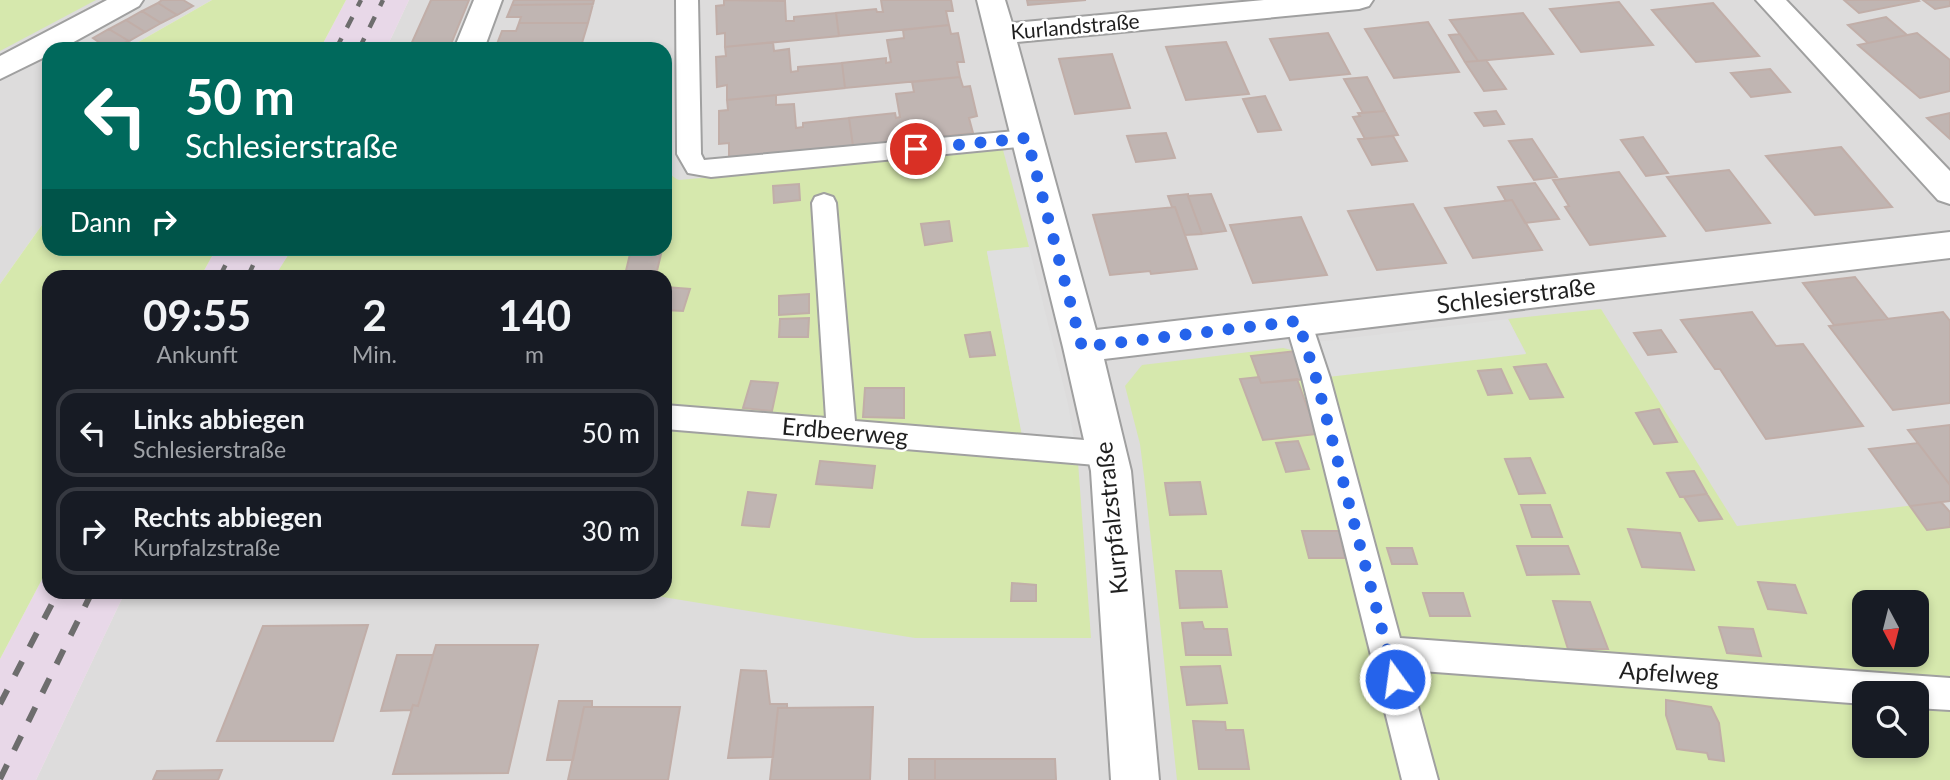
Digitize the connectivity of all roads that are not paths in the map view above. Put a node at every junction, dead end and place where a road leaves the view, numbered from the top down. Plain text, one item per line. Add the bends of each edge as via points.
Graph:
1 (129, 0) edge
2 (488, 0) edge
3 (687, 0) edge
4 (1359, 0) edge
5 (1770, 0) edge
6 (995, 17) edge
7 (50, 42) edge
8 (472, 42) edge
9 (42, 47) edge
10 (0, 69) edge
11 (1027, 138) junction
12 (1950, 192) edge
13 (824, 203) dead end
14 (1950, 245) edge
15 (1298, 321) junction
16 (1082, 347) junction
17 (672, 418) edge
18 (841, 431) junction
19 (1108, 454) junction
20 (1388, 653) junction
21 (1950, 694) edge
22 (1135, 780) edge
23 (1420, 780) edge

1 - 7 street
2 - 8 street
3 - 11 lane via 689,154 697,168
4 - 6 street, Kurlandstraße
5 - 12 street
6 - 11 street, Kurpfalzstraße
9 - 10 street
11 - 16 street, Kurpfalzstraße
13 - 18 lane
14 - 15 street, Schlesierstraße
15 - 16 street, Schlesierstraße
15 - 20 lane
16 - 19 street, Kurpfalzstraße
17 - 18 lane, Erdbeerweg
18 - 19 lane, Erdbeerweg
19 - 22 street, Kurpfalzstraße
20 - 21 lane, Apfelweg
20 - 23 lane

